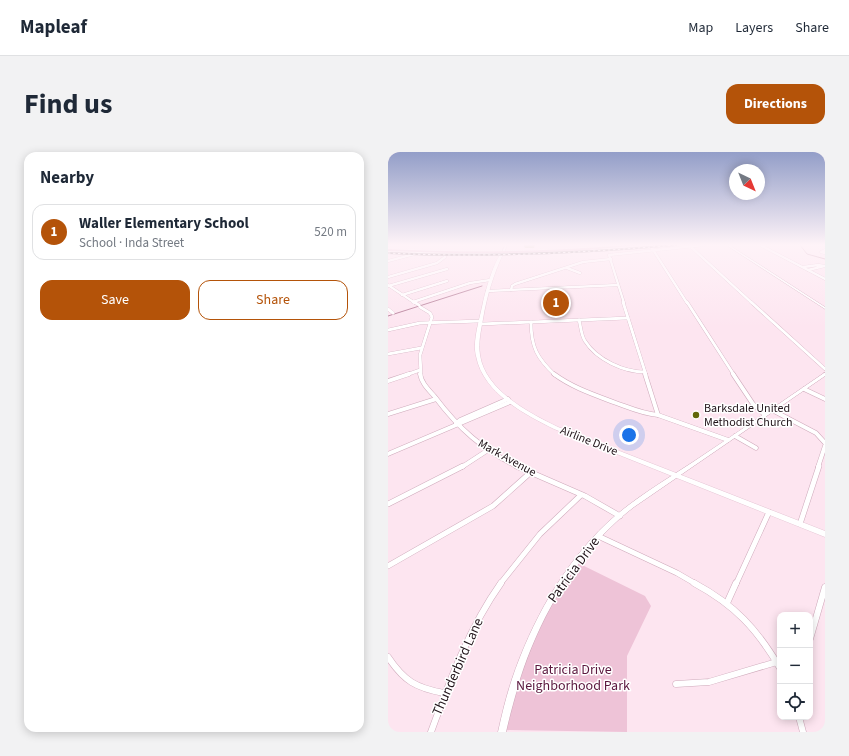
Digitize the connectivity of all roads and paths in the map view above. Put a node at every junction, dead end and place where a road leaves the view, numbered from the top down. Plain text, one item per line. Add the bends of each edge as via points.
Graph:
1 (407, 272) edge
2 (436, 272) edge
3 (494, 272) edge
4 (551, 272) edge
5 (614, 272) edge
6 (667, 272) edge
7 (719, 272) edge
8 (769, 272) edge
9 (812, 272) edge
10 (388, 277) edge
11 (825, 279) edge
12 (490, 280) junction
13 (447, 281) dead end
14 (522, 282) junction
15 (388, 285) edge
16 (618, 285) junction
17 (511, 290) junction
18 (519, 290) junction
19 (487, 291) junction
20 (402, 295) junction
21 (413, 302) junction
22 (825, 308) edge
23 (388, 309) edge
24 (393, 313) dead end
25 (628, 318) junction
26 (579, 320) junction
27 (481, 322) junction
28 (531, 322) junction
29 (430, 323) junction
30 (388, 330) edge
31 (421, 348) junction
32 (388, 354) edge
33 (825, 369) edge
34 (420, 370) junction
35 (645, 372) junction
36 (825, 374) edge
37 (388, 382) edge
38 (804, 389) junction
39 (436, 399) junction
40 (825, 399) edge
41 (509, 400) junction
42 (772, 410) junction
43 (388, 414) edge
44 (658, 415) junction
45 (765, 415) junction
46 (456, 424) junction
47 (735, 436) junction
48 (728, 440) junction
49 (825, 443) edge
50 (825, 446) edge
51 (756, 448) dead end
52 (488, 450) junction
53 (388, 454) edge
54 (531, 472) junction
55 (676, 476) junction
56 (581, 495) junction
57 (388, 504) edge
58 (768, 512) junction
59 (620, 516) junction
60 (800, 524) junction
61 (825, 534) edge
62 (598, 536) junction
63 (388, 566) edge
64 (825, 587) edge
65 (727, 603) junction
66 (813, 629) edge
67 (388, 657) edge
68 (777, 661) edge
69 (777, 665) edge
70 (676, 684) dead end
71 (444, 693) junction
72 (800, 720) edge
73 (431, 732) edge
74 (502, 732) edge
75 (802, 732) edge

1 - 10 street
2 - 15 street
3 - 12 main road, Airline Drive
4 - 14 street
5 - 16 street
6 - 45 street via 753,404
7 - 33 street
8 - 22 street
9 - 11 street
12 - 19 main road, Airline Drive
12 - 21 street via 470,283
13 - 20 street
14 - 17 street via 514,285
14 - 18 street
15 - 20 street
16 - 18 street
16 - 25 street
17 - 18 street
17 - 19 street
19 - 27 main road, Airline Drive
20 - 21 street
21 - 29 street via 431,314
23 - 24 street
25 - 26 street
25 - 35 street
26 - 28 street
26 - 35 street via 584,339 596,353 623,367
27 - 28 street
27 - 29 street
27 - 41 main road, Airline Drive via 477,340 480,361 489,380
28 - 44 street via 535,351 558,376 591,394
29 - 30 street
29 - 31 street, Mark Avenue
31 - 32 street
31 - 34 street, Mark Avenue
34 - 37 street
34 - 39 street, Mark Avenue via 424,386
35 - 44 street
36 - 38 street, Patricia Drive
38 - 40 street
38 - 42 street, Patricia Drive
39 - 43 street
39 - 46 street, Mark Avenue
41 - 46 street
41 - 55 main road, Airline Drive via 556,428
42 - 45 street, Patricia Drive
42 - 49 street via 816,433
44 - 48 street
45 - 47 street, Patricia Drive
46 - 52 street, Mark Avenue
46 - 53 street
47 - 48 street, Patricia Drive
47 - 51 street
48 - 55 street, Patricia Drive
50 - 60 street
52 - 54 street, Mark Avenue
52 - 57 street via 453,472
54 - 56 street, Mark Avenue
54 - 63 street via 489,508
55 - 58 main road, Airline Drive
55 - 59 street, Patricia Drive
56 - 59 street, Mark Avenue
56 - 71 street, Thunderbird Lane via 544,528 504,578 477,621
58 - 60 main road, Airline Drive
58 - 65 street
59 - 62 street, Patricia Drive
60 - 61 main road, Airline Drive
62 - 65 street via 701,585
62 - 74 street, Patricia Drive via 566,576 542,616 522,664
64 - 66 street
65 - 68 street via 758,634
67 - 71 street via 408,683 424,690
69 - 70 street via 709,682
71 - 73 street, Thunderbird Lane
72 - 75 street

